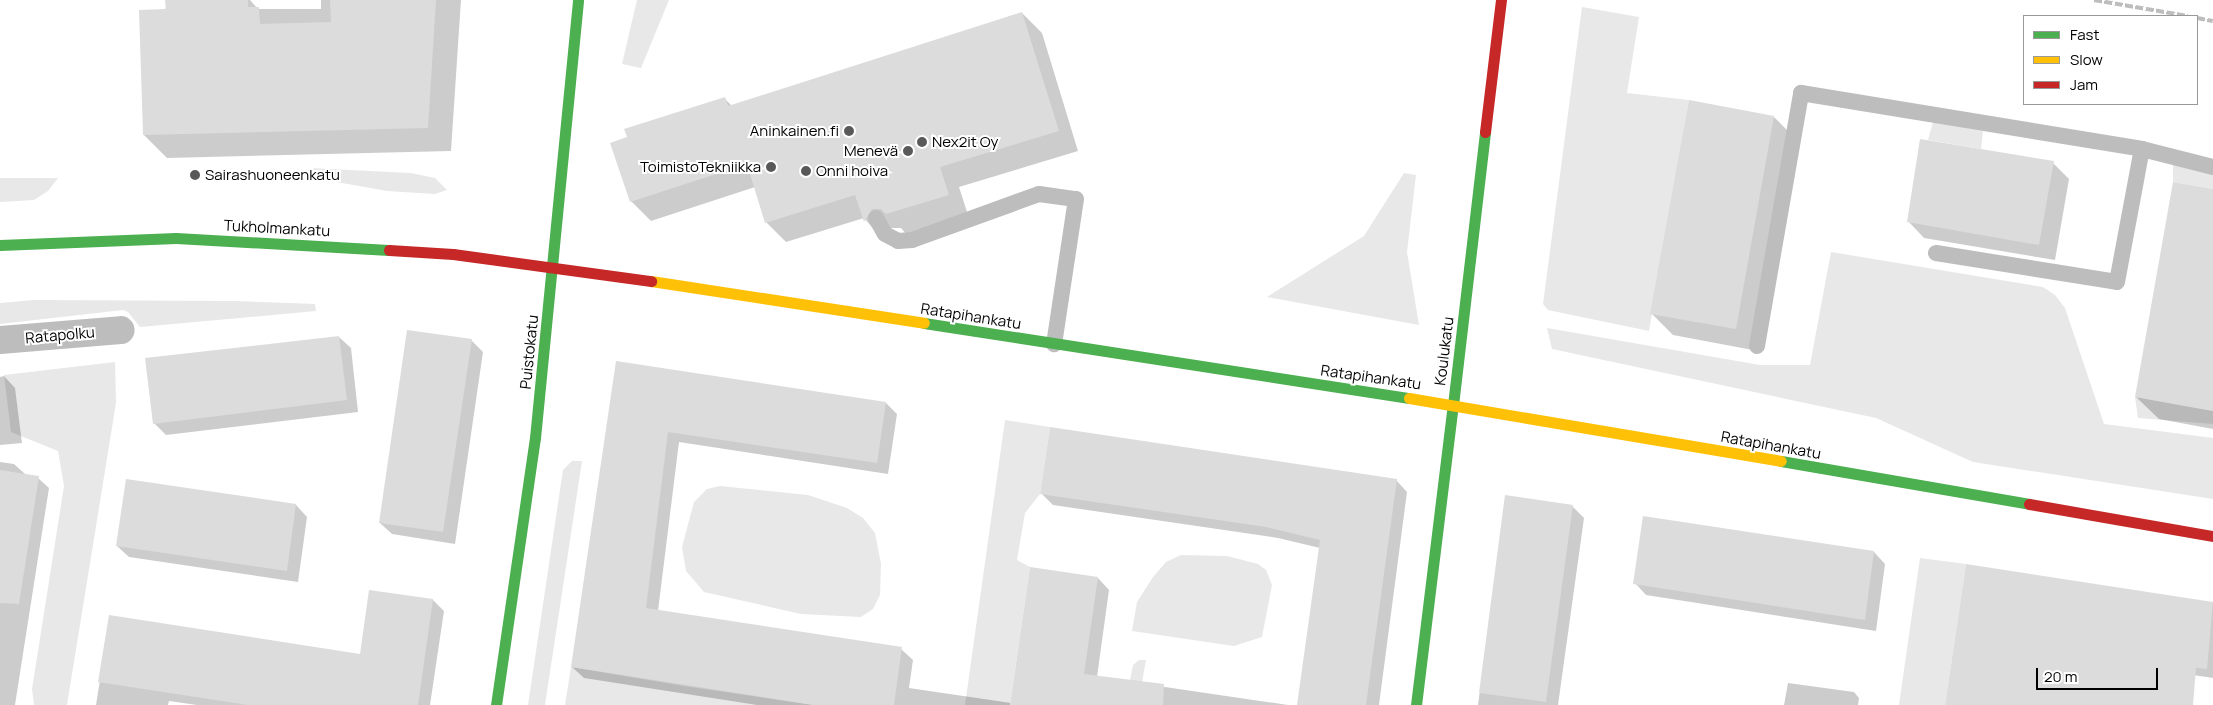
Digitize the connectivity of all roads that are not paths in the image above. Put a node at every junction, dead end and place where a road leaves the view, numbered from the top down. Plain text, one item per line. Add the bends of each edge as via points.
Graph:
1 (578, 0) edge
2 (1501, 0) edge
3 (2142, 149) junction
4 (2213, 167) edge
5 (876, 218) dead end
6 (0, 245) edge
7 (1936, 253) dead end
8 (552, 266) junction
9 (120, 330) dead end
10 (0, 340) edge
11 (1054, 344) junction
12 (1757, 346) dead end
13 (1453, 405) junction
14 (2213, 536) edge
15 (496, 705) edge
16 (1416, 705) edge

1 - 8 main road, Puistokatu
2 - 13 main road, Koulukatu
3 - 4 lane
3 - 7 lane via 2117,282
3 - 12 lane via 1801,93
5 - 11 lane via 885,234 898,241 912,240 1039,194 1076,199
6 - 8 main road, Tukholmankatu via 176,238 446,253
8 - 11 main road, Ratapihankatu
8 - 15 main road, Puistokatu via 535,438
9 - 10 street, Ratapolku
11 - 13 main road, Ratapihankatu
13 - 14 main road, Ratapihankatu
13 - 16 main road, Koulukatu

